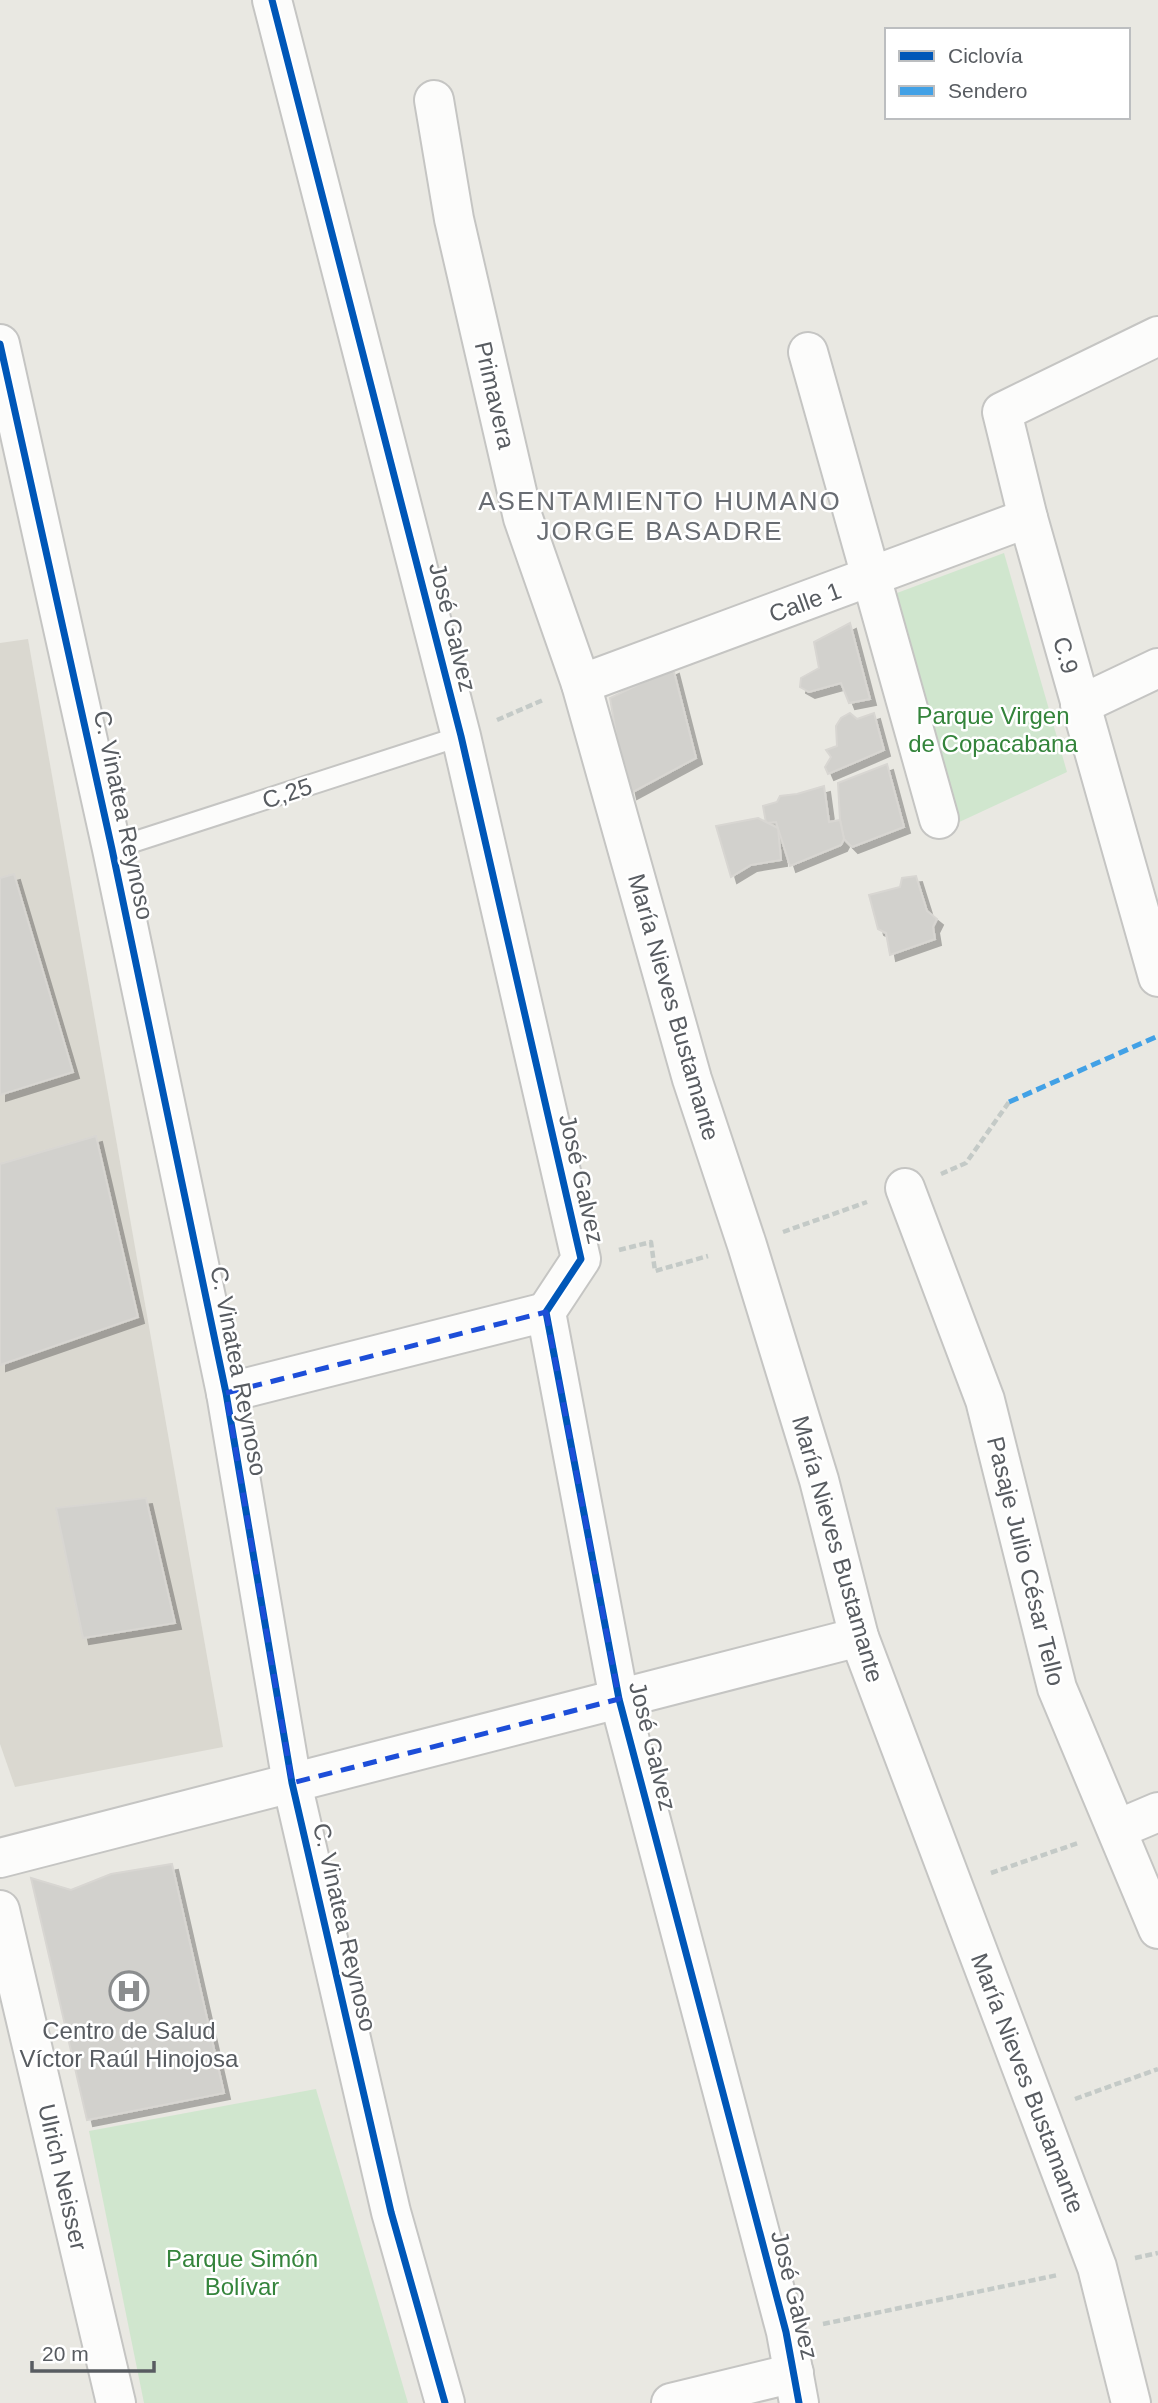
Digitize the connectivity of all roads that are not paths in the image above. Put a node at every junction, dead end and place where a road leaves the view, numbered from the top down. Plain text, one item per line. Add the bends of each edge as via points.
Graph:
1 (272, 0) edge
2 (434, 100) dead end
3 (1158, 335) edge
4 (0, 344) edge
5 (808, 352) dead end
6 (1028, 518) junction
7 (871, 577) junction
8 (1158, 668) edge
9 (581, 684) junction
10 (1080, 705) junction
11 (461, 736) junction
12 (939, 819) dead end
13 (112, 849) junction
14 (1158, 977) edge
15 (905, 1188) road end
16 (546, 1312) junction
17 (226, 1393) junction
18 (859, 1637) junction
19 (619, 1699) junction
20 (292, 1783) junction
21 (1158, 1812) edge
22 (1118, 1829) junction
23 (0, 1858) edge
24 (0, 1910) edge
25 (1158, 1929) edge
26 (797, 2388) edge
27 (116, 2403) edge
28 (445, 2403) edge
29 (671, 2403) edge
30 (1131, 2403) edge

1 - 11 street, José Galvez
2 - 9 street, Primavera via 454,219 523,518
3 - 6 street, C.9 via 1002,412
4 - 13 street, C. Vinatea Reynoso
5 - 7 street
6 - 7 street, Calle 1
6 - 10 street, C.9
7 - 9 street, Calle 1
7 - 12 street
8 - 10 street
9 - 18 street, María Nieves Bustamante via 692,1079 819,1480
10 - 14 street, C.9
11 - 13 lane, C,25
11 - 16 street, José Galvez via 581,1259
13 - 17 street, C. Vinatea Reynoso
15 - 22 street, Pasaje Julio César Tello via 985,1400 1057,1688
16 - 17 street
16 - 19 street, José Galvez
17 - 20 street, C. Vinatea Reynoso
18 - 19 street
18 - 30 street, María Nieves Bustamante via 1097,2267
19 - 20 street
19 - 26 street, José Galvez
20 - 23 street
20 - 28 street, C. Vinatea Reynoso via 391,2212
21 - 22 street
22 - 25 street, Pasaje Julio César Tello
24 - 27 street, Ulrich Neisser
26 - 29 street

